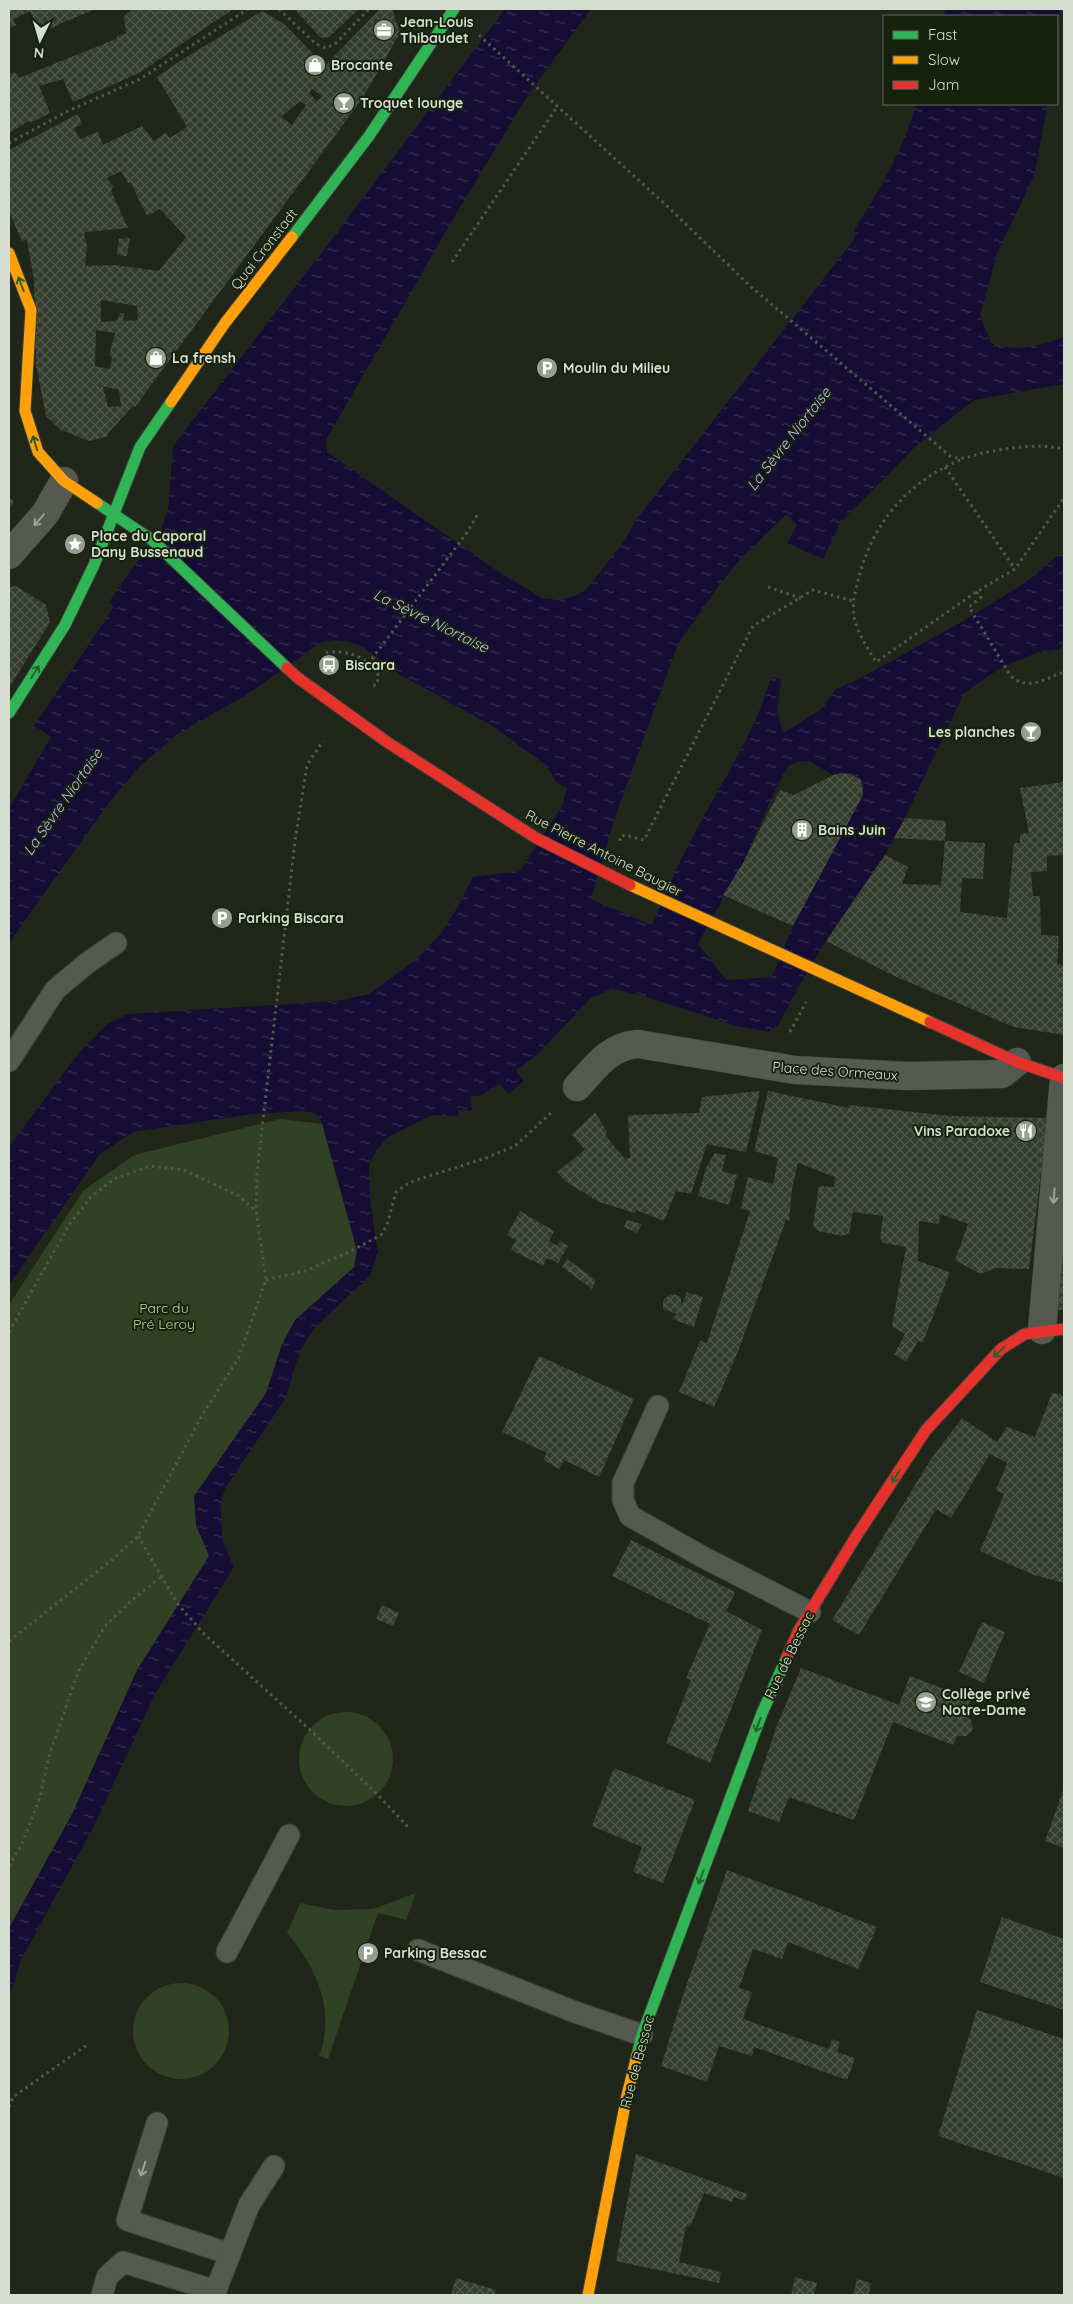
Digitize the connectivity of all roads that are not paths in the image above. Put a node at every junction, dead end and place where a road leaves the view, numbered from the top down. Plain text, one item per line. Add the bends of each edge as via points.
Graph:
1 (453, 9) edge
2 (9, 253) edge
3 (64, 481) junction
4 (112, 515) junction
5 (9, 555) edge
6 (9, 713) edge
7 (116, 943) dead end
8 (9, 1061) edge
9 (1017, 1062) junction
10 (1064, 1078) edge
11 (578, 1087) road end
12 (1053, 1330) edge
13 (658, 1406) dead end
14 (810, 1612) junction
15 (289, 1835) dead end
16 (418, 1950) dead end
17 (227, 1952) dead end
18 (642, 2035) junction
19 (158, 2123) dead end
20 (274, 2166) dead end
21 (230, 2254) junction
22 (215, 2293) edge
23 (102, 2295) edge
24 (588, 2295) edge

1 - 4 street, Quai Cronstadt via 369,136 225,323 140,447
3 -> 2 street, Rue Pierre Antoine Baugier via 38,452 25,411 31,310
3 - 4 street, Rue Pierre Antoine Baugier
3 -> 5 street via 44,514
6 -> 4 street, Quai Cronstadt via 65,625 94,565
4 - 9 street, Rue Pierre Antoine Baugier via 152,540 285,667 344,713 536,838 629,885
7 - 8 lane via 55,990
9 - 10 street, Rue Pierre Antoine Baugier
9 - 11 street, Place des Ormeaux via 1002,1074 907,1076 795,1070 631,1044 610,1052
10 -> 12 street, Rue de Bessac
12 -> 14 street, Rue de Bessac via 1025,1334 1001,1350 926,1430
13 - 14 lane via 623,1483 623,1500 630,1516
14 -> 18 street, Rue de Bessac via 762,1713
15 - 17 lane
16 - 18 lane
18 - 24 street, Rue de Bessac
19 -> 21 lane via 127,2220
20 - 21 lane via 248,2205
21 - 22 lane
22 - 23 lane via 123,2262 107,2277

